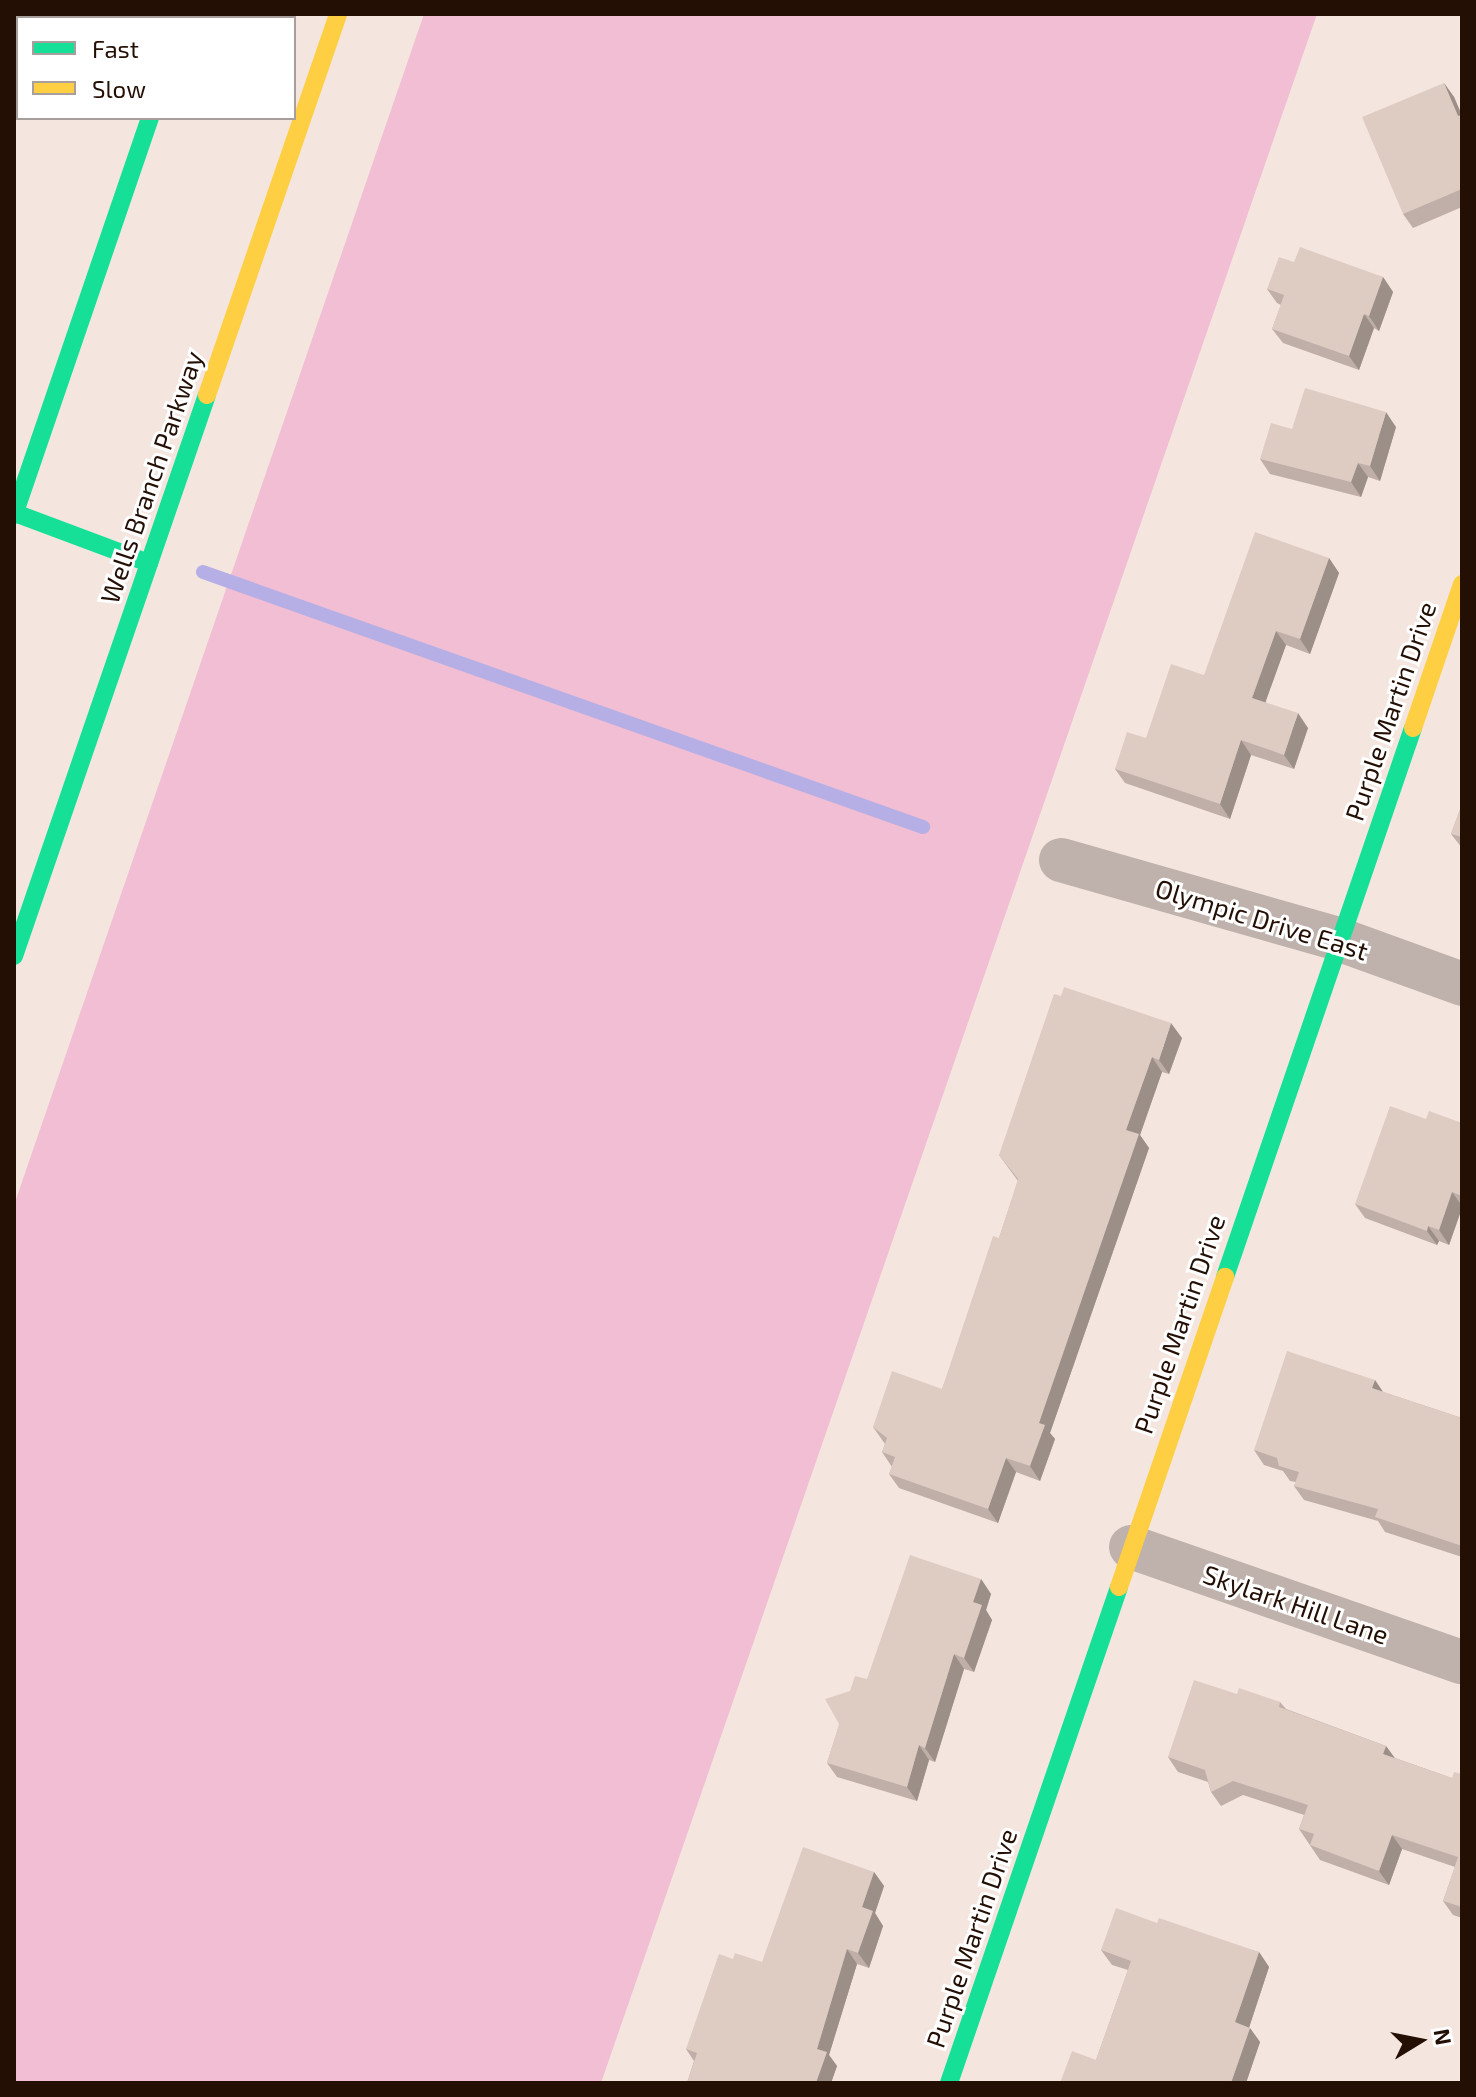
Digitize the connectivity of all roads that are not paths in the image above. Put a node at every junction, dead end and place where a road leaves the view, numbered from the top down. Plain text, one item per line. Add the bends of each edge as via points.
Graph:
1 (338, 14) edge
2 (149, 120) edge
3 (14, 514) edge
4 (149, 563) junction
5 (1462, 584) edge
6 (1061, 860) dead end
7 (1338, 939) junction
8 (14, 956) edge
9 (1462, 984) edge
10 (1131, 1547) junction
11 (1462, 1662) edge
12 (949, 2083) edge

1 - 4 street, Wells Branch Parkway
2 - 3 street
3 - 4 street
4 - 8 street, Wells Branch Parkway
5 - 7 street, Purple Martin Drive
6 - 7 street, Olympic Drive East
7 - 9 street, Olympic Drive East
7 - 10 street, Purple Martin Drive
10 - 11 street, Skylark Hill Lane
10 - 12 street, Purple Martin Drive

